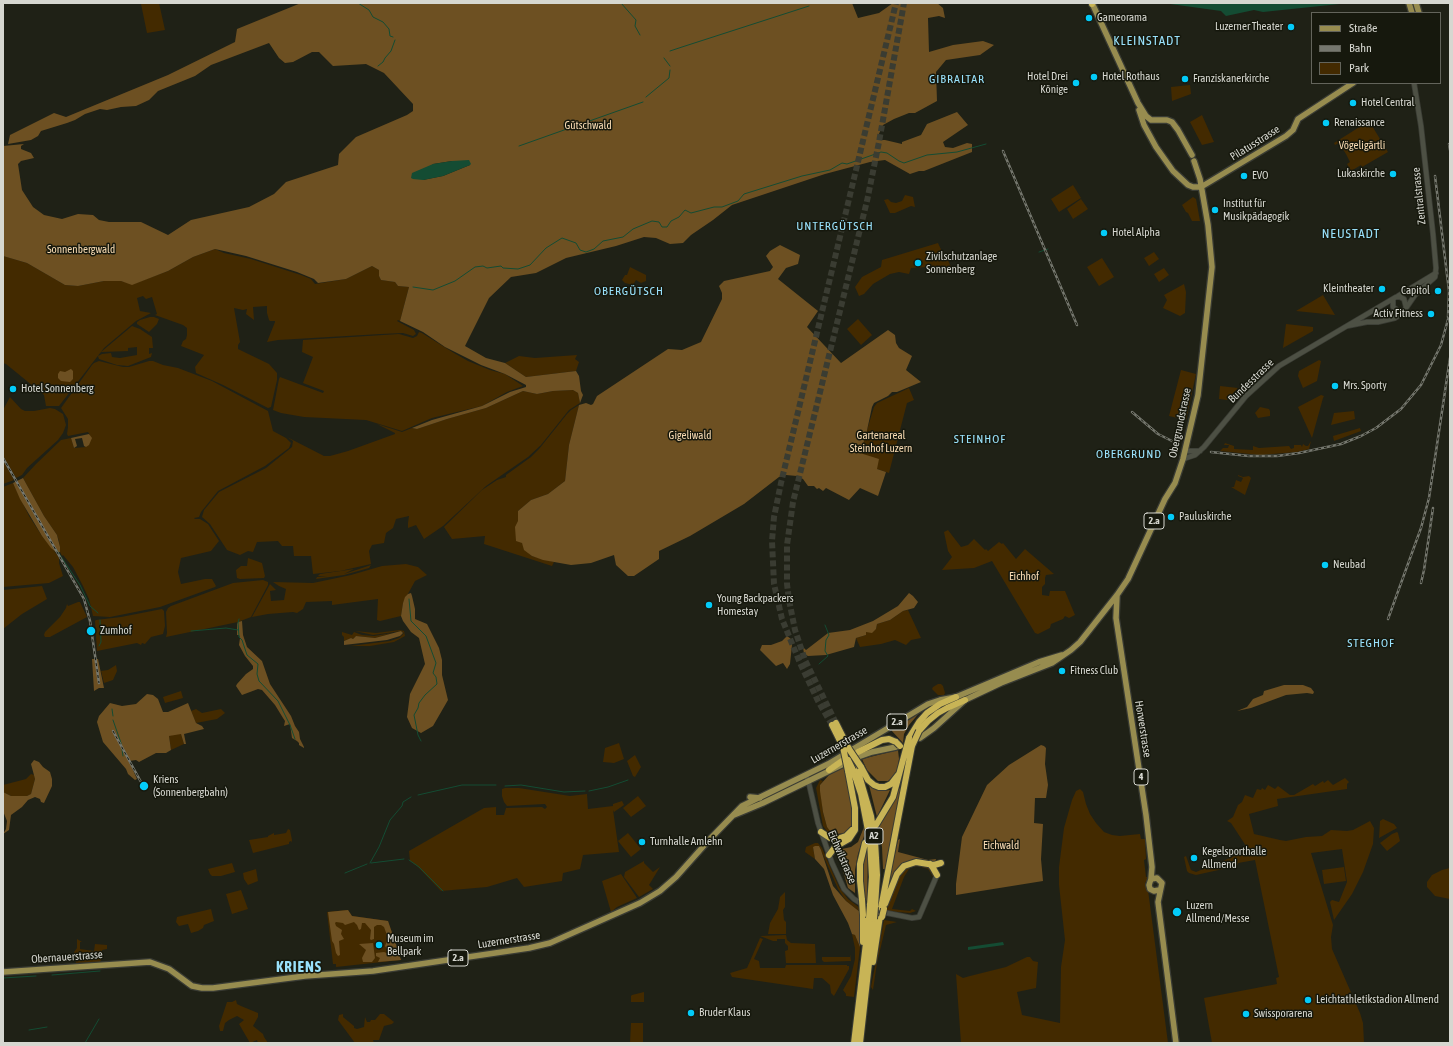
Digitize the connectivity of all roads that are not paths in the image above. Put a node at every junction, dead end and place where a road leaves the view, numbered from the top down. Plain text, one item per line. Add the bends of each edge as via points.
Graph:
1 (1092, 3) edge
2 (1351, 84) edge
3 (1416, 84) edge
4 (1138, 103) junction
5 (1158, 120) junction
6 (1147, 131) junction
7 (1201, 187) junction
8 (1436, 273) junction
9 (1398, 296) junction
10 (1393, 300) junction
11 (1406, 307) junction
12 (1400, 312) junction
13 (1347, 326) junction
14 (1185, 451) junction
15 (1200, 451) junction
16 (1183, 459) junction
17 (1117, 595) junction
18 (1109, 606) junction
19 (1116, 618) junction
20 (1062, 655) junction
21 (956, 697) junction
22 (965, 700) junction
23 (834, 724) tunnel mouth
24 (920, 734) junction
25 (846, 748) junction
26 (903, 750) junction
27 (858, 752) dead end
28 (842, 762) dead end
29 (855, 769) junction
30 (829, 770) junction
31 (807, 778) junction
32 (750, 797) dead end
33 (760, 798) junction
34 (734, 815) junction
35 (856, 822) junction
36 (876, 825) dead end
37 (822, 835) junction
38 (851, 837) junction
39 (865, 843) dead end
40 (829, 855) junction
41 (941, 863) dead end
42 (930, 864) junction
43 (937, 875) joint
44 (1154, 879) junction
45 (1159, 890) junction
46 (1153, 891) junction
47 (1158, 902) junction
48 (878, 907) junction
49 (874, 919) junction
50 (133, 963) joint
51 (3, 972) edge
52 (861, 986) junction
53 (854, 1043) edge
54 (860, 1043) edge
55 (1176, 1043) edge

1 - 4 main road
2 - 7 main road, Pilatusstrasse via 1300,117 1293,130 1286,136
3 - 8 main road, Zentralstrasse
4 - 5 main road, Obergrundstrasse via 1147,118
4 - 6 main road
5 - 6 main road
5 - 7 main road, Obergrundstrasse via 1173,123 1193,158
6 - 7 main road via 1172,171 1188,185
7 - 14 main road, Obergrundstrasse / 2.a via 1210,237 1212,267 1198,389
8 - 9 main road
8 - 11 main road
9 - 10 main road
9 - 11 main road via 1404,299
10 - 12 main road via 1393,307
10 - 13 main road, Bundesstrasse
11 - 12 main road
12 - 13 main road via 1398,316 1385,321
13 - 15 main road, Bundesstrasse via 1272,371 1246,396
14 - 15 main road
14 - 16 main road, Obergrundstrasse / 2.a
15 - 16 main road, Bundesstrasse via 1192,457
16 - 17 main road, Obergrundstrasse / 2.a via 1137,562
17 - 18 main road, Obergrundstrasse / 2.a
17 - 19 main road, Horwerstrasse / 4
18 - 19 main road, Horwerstrasse / 4
18 - 20 main road, Obergrundstrasse / 2.a via 1080,642
19 - 44 main road, Horwerstrasse / 4 via 1146,808
20 - 21 main road, Obergrundstrasse / 2.a
20 - 22 main road, Obergrundstrasse / 2.a via 1052,662
21 - 22 main road
21 - 26 highway, bridge via 927,713
21 - 31 main road, Luzernerstrasse / 2.a via 923,706
22 - 24 main road, 2.a via 934,728
22 - 24 highway via 938,713 928,721
23 - 25 highway
24 - 26 highway, bridge
25 - 29 highway, bridge
25 - 29 highway, bridge
26 - 27 highway via 889,739
26 - 29 highway via 896,779 885,787 874,785
26 - 30 main road, Luzernerstrasse / 2.a via 865,754
26 - 36 highway via 893,797
26 - 48 highway
28 - 30 highway
29 - 35 highway
29 - 48 highway, A2 via 866,796 873,828
30 - 31 main road, Luzernerstrasse / 2.a
31 - 33 main road, Luzernerstrasse / 2.a
31 - 34 main road, Luzernerstrasse / 2.a via 763,803
31 - 37 main road, Eichwilstrasse
32 - 33 main road
33 - 34 main road, Luzernerstrasse / 2.a via 742,806
34 - 50 main road, Luzernerstrasse / 2.a via 676,877 650,897 556,941 537,946 373,970 213,988 189,984 156,963
35 - 37 highway via 848,834 840,838
35 - 38 highway
37 - 38 highway via 830,842
37 - 40 main road, Eichwilstrasse
38 - 40 highway via 835,847
39 - 52 highway, bridge via 860,864 863,915
40 - 43 main road, Eichwilstrasse via 841,884 854,900 887,913 912,918 919,917
41 - 42 highway
42 - 43 highway
42 - 48 highway via 916,862 902,868
44 - 45 main road via 1162,883
44 - 46 main road via 1149,883
45 - 46 main road
45 - 47 main road
46 - 47 main road
47 - 55 main road
48 - 49 highway, A2, bridge
49 - 52 highway, A2
49 - 54 highway, A2
50 - 51 main road, Obernauerstrasse / 2.a
52 - 53 highway, A2

